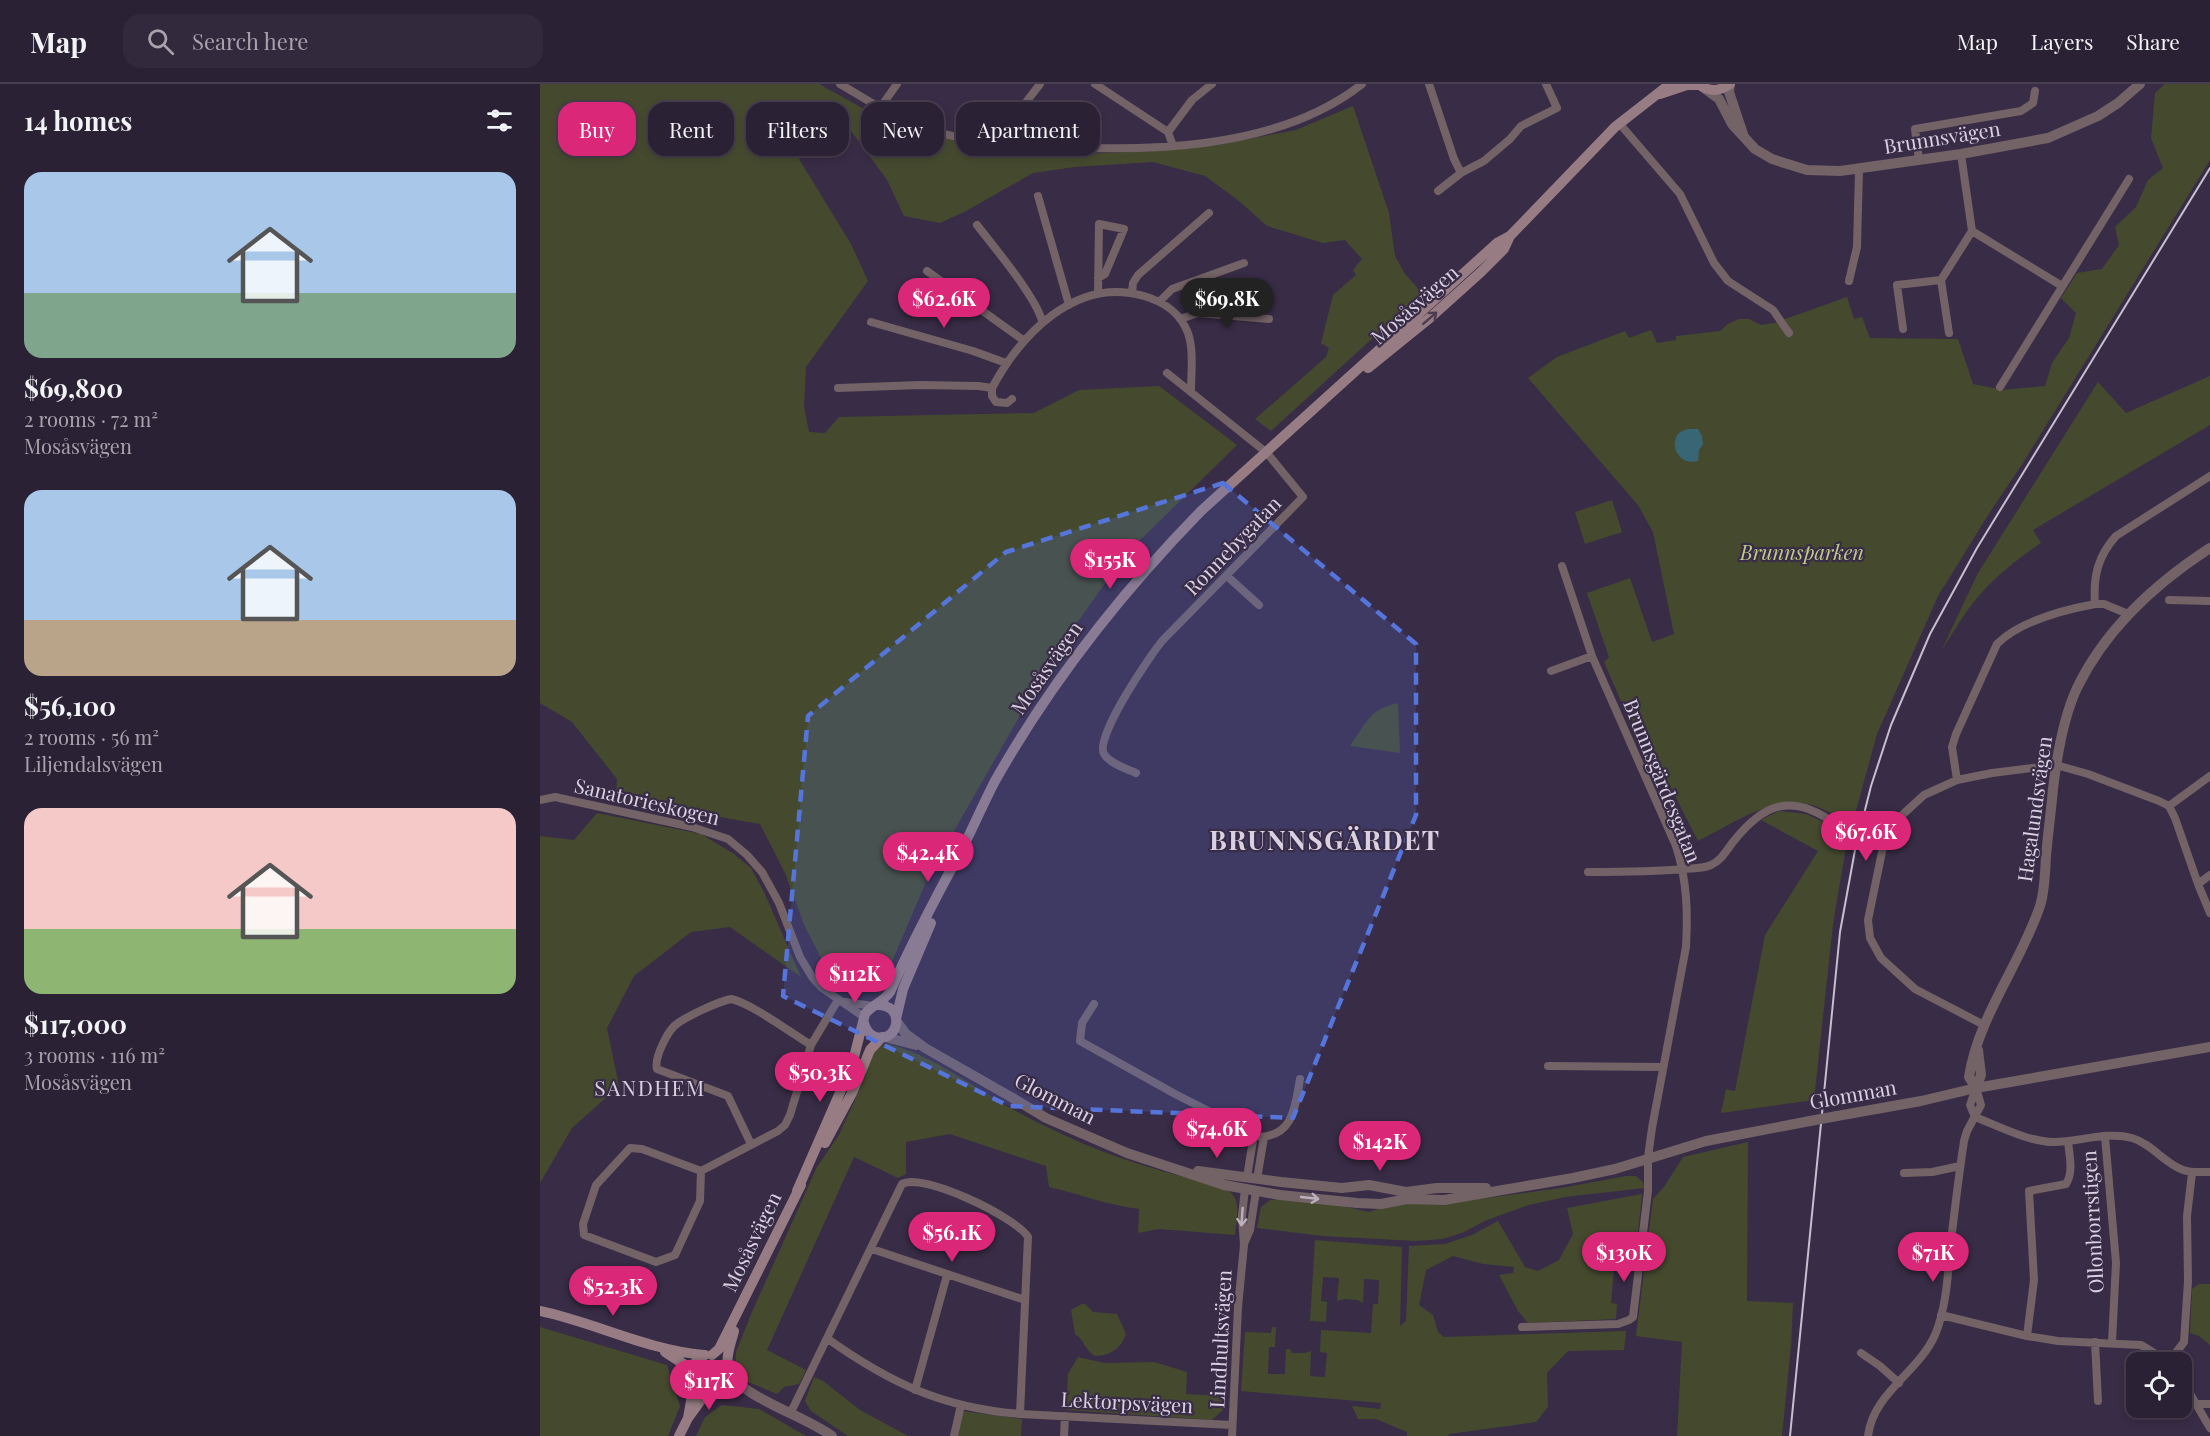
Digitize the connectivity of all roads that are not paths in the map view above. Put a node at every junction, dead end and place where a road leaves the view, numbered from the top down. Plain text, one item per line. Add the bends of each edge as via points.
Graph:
1 (840, 84) edge
2 (897, 84) edge
3 (1040, 84) edge
4 (1095, 84) edge
5 (1212, 84) edge
6 (1362, 84) edge
7 (1429, 84) edge
8 (1546, 84) edge
9 (1670, 84) edge
10 (1730, 84) edge
11 (2140, 84) edge
12 (1701, 86) edge
13 (2035, 91) dead end
14 (1657, 95) junction
15 (870, 102) edge
16 (884, 102) edge
17 (1026, 102) edge
18 (1619, 123) junction
19 (1168, 132) junction
20 (1744, 137) junction
21 (1173, 146) junction
22 (1100, 148) edge
23 (1961, 154) junction
24 (1919, 160) junction
25 (1859, 170) junction
26 (1461, 172) junction
27 (2129, 179) dead end
28 (1438, 191) dead end
29 (1038, 196) dead end
30 (1209, 213) dead end
31 (977, 225) dead end
32 (1972, 231) junction
33 (1244, 263) dead end
34 (927, 270) dead end
35 (1098, 278) junction
36 (1941, 280) junction
37 (1849, 281) dead end
38 (2062, 286) junction
39 (1132, 293) junction
40 (1098, 294) junction
41 (1160, 302) junction
42 (1068, 305) junction
43 (1180, 319) junction
44 (1269, 319) dead end
45 (1042, 321) junction
46 (871, 322) dead end
47 (1903, 329) dead end
48 (1789, 333) dead end
49 (1948, 333) dead end
50 (1023, 340) junction
51 (1006, 363) junction
52 (1167, 374) dead end
53 (2000, 387) dead end
54 (837, 388) dead end
55 (992, 388) junction
56 (1191, 392) junction
57 (1012, 399) dead end
58 (1267, 453) junction
59 (2210, 476) edge
60 (2210, 548) edge
61 (1562, 566) dead end
62 (1227, 576) junction
63 (2169, 600) dead end
64 (2210, 601) edge
65 (2095, 604) junction
66 (1259, 605) dead end
67 (2128, 614) junction
68 (1592, 656) junction
69 (1551, 671) dead end
70 (2056, 765) junction
71 (1136, 773) dead end
72 (2210, 776) edge
73 (1957, 780) junction
74 (540, 800) edge
75 (2169, 806) junction
76 (1834, 823) dead end
77 (1683, 869) junction
78 (1588, 872) dead end
79 (2210, 875) edge
80 (2198, 884) junction
81 (2210, 913) edge
82 (914, 950) junction
83 (838, 1000) junction
84 (1094, 1004) dead end
85 (875, 1006) junction
86 (864, 1020) junction
87 (896, 1020) junction
88 (1984, 1025) junction
89 (884, 1037) junction
90 (811, 1045) junction
91 (2210, 1047) edge
92 (925, 1048) junction
93 (1548, 1066) dead end
94 (1662, 1067) junction
95 (1300, 1079) dead end
96 (1976, 1088) junction
97 (1975, 1117) junction
98 (1260, 1136) junction
99 (2105, 1137) junction
100 (2068, 1141) junction
101 (751, 1144) junction
102 (1648, 1157) junction
103 (1960, 1166) junction
104 (1176, 1168) junction
105 (701, 1171) junction
106 (2210, 1172) edge
107 (1904, 1173) dead end
108 (2192, 1173) junction
109 (1252, 1178) junction
110 (1504, 1188) junction
111 (1250, 1190) junction
112 (797, 1191) junction
113 (872, 1249) junction
114 (947, 1275) junction
115 (1025, 1300) junction
116 (740, 1309) junction
117 (540, 1311) edge
118 (1941, 1316) junction
119 (1522, 1327) dead end
120 (2027, 1336) junction
121 (828, 1339) junction
122 (2095, 1342) junction
123 (2112, 1342) junction
124 (659, 1348) junction
125 (2153, 1352) edge
126 (2176, 1352) edge
127 (1861, 1353) dead end
128 (708, 1355) junction
129 (726, 1368) junction
130 (693, 1374) junction
131 (1899, 1383) junction
132 (712, 1388) junction
133 (915, 1390) junction
134 (750, 1392) junction
135 (2192, 1397) edge
136 (2098, 1401) dead end
137 (2196, 1404) junction
138 (2210, 1404) edge
139 (961, 1406) junction
140 (791, 1412) junction
141 (1020, 1414) junction
142 (1065, 1416) junction
143 (688, 1418) junction
144 (1232, 1425) junction
145 (2210, 1428) edge
146 (679, 1436) edge
147 (832, 1436) edge
148 (954, 1436) edge
149 (1064, 1436) edge
150 (1232, 1436) edge
151 (1868, 1436) edge

1 - 15 street
2 - 16 street
3 - 17 street
4 - 19 street
5 - 19 street via 1192,100
6 - 21 street via 1303,118 1247,135
7 - 26 street
8 - 26 street via 1557,108 1521,126 1484,161
9 - 14 main road, Mosåsvägen
10 - 12 main road, Mosåsvägen via 1722,89
10 - 20 street via 1729,92
11 - 23 street, Brunnsvägen via 2118,103 2073,128 2029,143
12 - 14 main road, Mosåsvägen via 1687,85
12 - 20 street, Brunnsvägen via 1719,99 1731,124
13 - 24 street via 2033,103 2021,111 1914,129
14 - 18 main road, Mosåsvägen
18 - 48 street via 1680,194 1714,263 1728,281 1773,310
18 - 58 main road, Mosåsvägen via 1510,236 1497,243
19 - 21 street
20 - 25 street, Brunnsvägen via 1772,159 1799,168
21 - 22 street
23 - 24 street, Brunnsvägen
23 - 32 street
24 - 25 street, Brunnsvägen
25 - 37 street via 1857,247
26 - 28 street
27 - 38 street
29 - 42 street
30 - 39 street via 1138,275
31 - 45 street via 1022,286
32 - 36 street
32 - 38 street
33 - 41 street via 1172,289
34 - 50 street
35 - 35 street via 1099,224 1124,228 1105,274
35 - 40 street
36 - 47 street via 1897,285
36 - 49 street
38 - 53 street
39 - 40 street
39 - 41 street
40 - 42 street
41 - 43 street
42 - 45 street
43 - 44 street via 1198,313
43 - 56 street via 1189,338
45 - 50 street
46 - 51 street
50 - 51 street
51 - 55 street
52 - 56 street
54 - 55 street
55 - 57 street via 996,402 1007,403
56 - 58 street
58 - 62 street, Ronnebygatan via 1303,497
58 - 82 main road, Mosåsvägen via 1162,551 1086,642 995,782
59 - 65 street via 2116,536 2105,548 2097,567
60 - 67 street, Hagalundsvägen via 2158,586
61 - 68 street, Brunnsgärdesgatan
62 - 66 street
62 - 71 street, Ronnebygatan via 1150,656 1104,738 1104,754
63 - 64 street
65 - 67 street
65 - 73 street via 2019,627 1997,644 1952,747
67 - 70 street, Hagalundsvägen via 2077,689
68 - 69 street
68 - 77 street, Brunnsgärdesgatan
70 - 73 street
70 - 75 street
70 - 88 street, Hagalundsvägen via 2041,902
72 - 75 street
73 - 88 street via 1917,800 1900,817 1883,848 1868,920 1870,938 1881,958 1915,989
74 - 83 street, Sanatorieskogen via 555,797 692,827 728,839 762,872 800,957 822,988
75 - 80 street
76 - 77 street via 1801,806 1771,808 1750,821 1721,859
77 - 78 street
77 - 94 street, Brunnsgärdesgatan via 1688,903 1686,947
79 - 80 street
80 - 81 street
82 - 85 main road, Mosåsvägen via 890,992
82 - 87 main road, Mosåsvägen
83 - 85 street
83 - 86 street, Sanatorieskogen
83 - 90 street
84 - 98 street via 1082,1023 1080,1041
85 - 86 main road
85 - 87 main road via 891,1009
86 - 89 main road via 870,1034
86 - 112 main road, Mosåsvägen via 852,1065
87 - 89 main road via 892,1032
87 - 92 street, Glomman via 906,1034
88 - 96 street, Hagalundsvägen via 1977,1046 1981,1075
89 - 92 street, Glomman
89 - 112 main road, Mosåsvägen via 870,1050 844,1109
90 - 101 street via 784,1125
90 - 101 street via 736,1000 727,1000 675,1024 658,1054 657,1069 728,1096
91 - 96 street, Glomman
92 - 104 street, Glomman via 1046,1118 1127,1153
93 - 94 street
94 - 102 street, Brunnsgärdesgatan
95 - 98 street via 1291,1120 1282,1130
96 - 97 street via 1982,1105
96 - 102 street, Glomman, bridge via 1728,1136
97 - 100 street via 2040,1141
97 - 103 street via 1967,1131
98 - 109 street
99 - 100 street
99 - 108 street via 2141,1142 2181,1170
99 - 123 street, Ollonborrstigen via 2116,1263
100 - 120 street via 2071,1172 2066,1184 2029,1191 2034,1272
101 - 105 street
102 - 110 street, Glomman via 1605,1171
102 - 119 street, Brunnsgärdesgatan via 1648,1191 1633,1317 1618,1324
103 - 107 street
103 - 118 street
104 - 109 street, Glomman
104 - 111 street, Glomman
105 - 105 street via 630,1148 596,1185 583,1224 585,1235 656,1262 675,1255 699,1201
106 - 108 street
108 - 126 street via 2184,1342
109 - 110 street, Glomman via 1342,1188 1376,1186 1406,1192
109 - 111 street
111 -> 110 street, Glomman via 1373,1204 1407,1198 1444,1200
111 - 144 street, Lindhultsvägen via 1250,1230 1244,1245 1238,1307
112 - 116 main road, Mosåsvägen
113 - 114 street
113 - 115 street via 902,1184 914,1181 970,1198 1026,1233 1029,1249
113 - 121 street
114 - 115 street
114 - 133 street
115 - 141 street
116 - 128 main road, Mosåsvägen via 719,1349
116 - 129 main road, Mosåsvägen
117 - 124 main road
118 - 120 street
118 - 131 street via 1929,1346
120 - 122 street
121 - 133 street, Lektorpsvägen via 888,1378
121 - 140 street
122 - 123 street
122 - 136 street
123 - 125 street via 2141,1345
124 - 128 main road
124 - 130 main road
127 - 131 street
128 - 129 main road via 723,1360
128 - 130 main road via 695,1363
129 - 132 main road via 723,1383
129 - 134 street via 734,1381
130 - 132 main road via 700,1386
130 - 143 main road
131 - 151 street via 1873,1414
132 - 134 street
132 - 143 main road
133 - 139 street, Lektorpsvägen
134 - 140 street
135 - 137 street
137 - 138 street
137 - 145 street
139 - 141 street, Lektorpsvägen
139 - 148 street
140 - 147 street
141 - 142 street, Lektorpsvägen
142 - 144 street, Lektorpsvägen
142 - 149 street
143 - 146 main road
144 - 150 street, Lindhultsvägen

